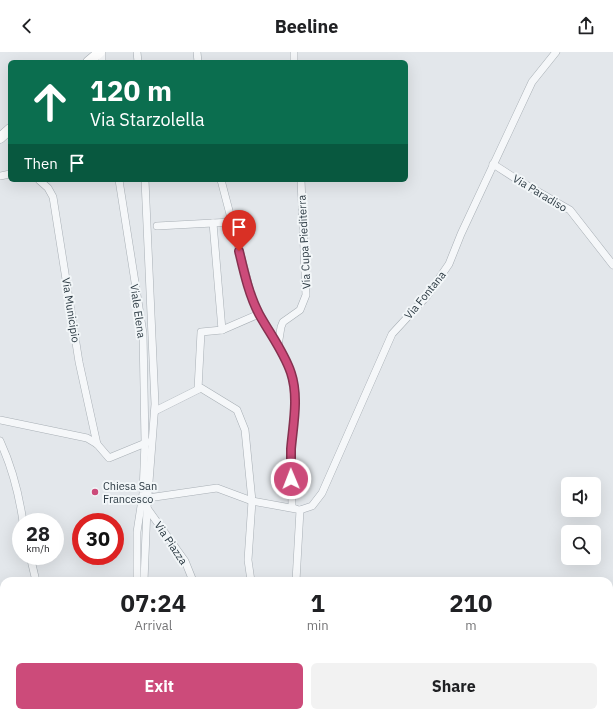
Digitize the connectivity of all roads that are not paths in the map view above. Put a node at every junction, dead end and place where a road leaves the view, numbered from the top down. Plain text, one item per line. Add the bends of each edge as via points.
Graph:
1 (101, 52) edge
2 (556, 52) edge
3 (91, 60) edge
4 (8, 131) edge
5 (0, 138) edge
6 (493, 164) junction
7 (41, 182) edge
8 (119, 182) edge
9 (145, 182) edge
10 (222, 182) edge
11 (301, 182) edge
12 (232, 222) junction
13 (213, 223) junction
14 (157, 226) dead end
15 (613, 265) edge
16 (259, 314) junction
17 (222, 330) junction
18 (278, 346) junction
19 (198, 389) junction
20 (155, 411) junction
21 (0, 420) edge
22 (0, 441) edge
23 (153, 441) junction
24 (145, 442) junction
25 (97, 444) junction
26 (148, 498) junction
27 (252, 501) junction
28 (292, 507) junction
29 (147, 508) junction
30 (300, 510) junction
31 (21, 513) edge
32 (32, 565) edge
33 (35, 577) edge
34 (137, 577) edge
35 (144, 577) edge
36 (191, 577) edge
37 (250, 577) edge
38 (296, 577) edge

1 - 3 main road
2 - 6 street, Via Fontana via 532,82
4 - 5 main road
6 - 15 street, Via Paradiso via 570,210
6 - 30 street, Via Fontana via 449,264 427,296 392,334 322,493 312,506
7 - 25 street, Via Municipio via 53,197 79,362
8 - 24 street, Viale Elena via 143,333
9 - 20 street, Viale Elena
10 - 12 street
11 - 18 street, Via Cupa Piediterra via 306,295 300,310 281,327
12 - 13 street
12 - 16 street via 246,280
13 - 14 street
13 - 17 street
16 - 17 street
16 - 18 street
17 - 19 street via 201,332
18 - 28 street via 291,374 294,394 291,450
19 - 20 street
19 - 27 street via 201,388 237,410 245,430
20 - 23 street, Viale Elena
21 - 25 street via 87,438
22 - 31 street via 12,472
23 - 24 street
23 - 26 street, Viale Elena
24 - 25 street via 109,458
24 - 34 street, Viale Elena via 144,493 137,532
26 - 27 street via 217,488
26 - 29 street, Viale Elena
27 - 28 street
27 - 37 street via 248,560
28 - 30 street
29 - 35 street, Viale Elena
29 - 36 street, Via Piazza via 185,561
30 - 38 street
32 - 33 street

